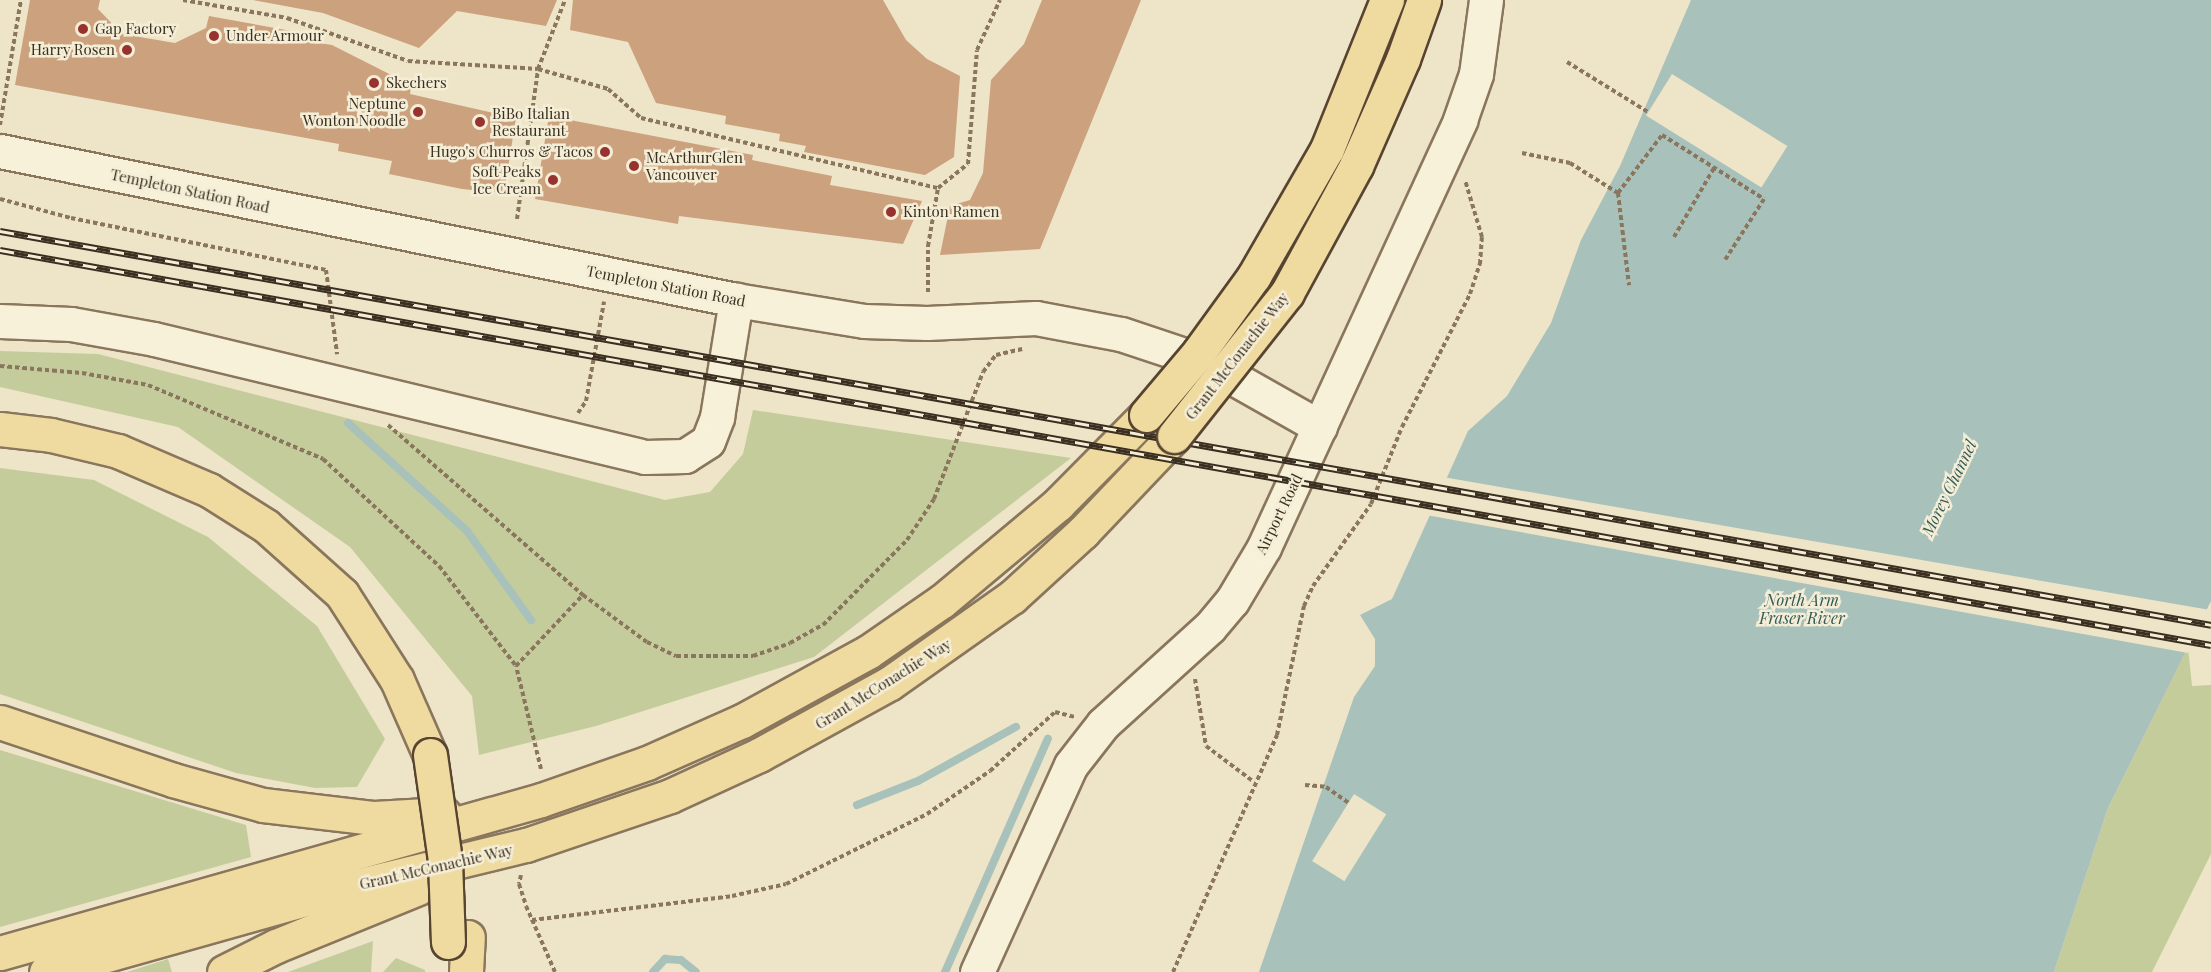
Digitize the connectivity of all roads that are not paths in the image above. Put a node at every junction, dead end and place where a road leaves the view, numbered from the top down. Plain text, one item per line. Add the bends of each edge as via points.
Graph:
1 (1387, 0) edge
2 (1424, 0) edge
3 (1486, 0) edge
4 (0, 151) edge
5 (736, 300) junction
6 (0, 321) edge
7 (1320, 427) junction
8 (0, 429) edge
9 (0, 722) edge
10 (541, 800) junction
11 (526, 845) junction
12 (454, 950) edge
13 (0, 953) edge
14 (46, 972) edge
15 (224, 972) edge
16 (466, 972) edge
17 (977, 972) edge

1 - 10 main road, bridge via 1327,149 1259,266 1199,352 1146,415 1021,537 942,601 868,652 785,700 697,742
2 - 11 main road, Grant McConachie Way, bridge via 1403,60 1356,166 1287,293 1174,436 1083,532 1012,597 890,683 803,733 717,776
3 - 7 street, Airport Road via 1476,74 1460,120
4 - 5 street, Templeton Station Road
5 - 6 street via 717,417 708,441 685,456 645,457 154,339 71,324
5 - 7 street, Templeton Station Road via 864,321 927,323 1036,318 1121,334 1204,362
7 - 17 street, Airport Road via 1251,573 1233,601 1185,652 1103,724 1058,788
8 - 12 main road, bridge via 51,435 118,451 209,490 266,526 342,594 397,680 446,789 459,838 467,894
9 - 10 main road via 217,794 318,814 429,815
10 - 13 main road
11 - 14 main road, Grant McConachie Way via 331,892
11 - 15 main road via 308,932
12 - 16 main road

